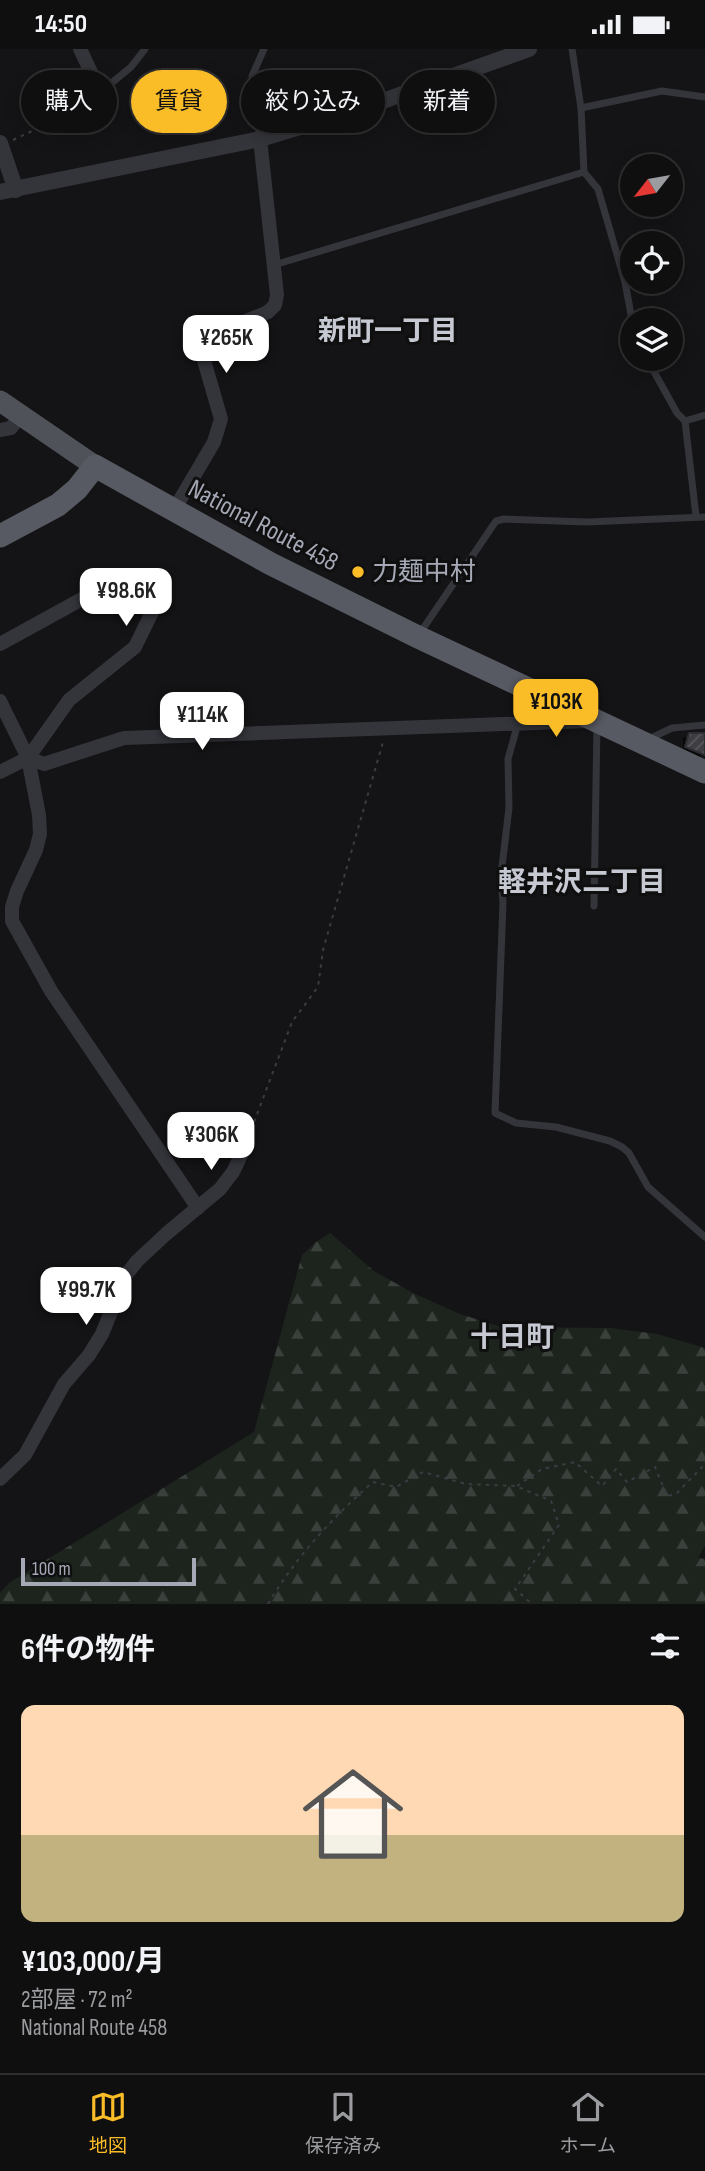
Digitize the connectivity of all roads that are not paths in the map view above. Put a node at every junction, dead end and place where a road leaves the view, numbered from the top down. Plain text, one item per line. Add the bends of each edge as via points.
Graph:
1 (80, 49) edge
2 (145, 49) edge
3 (264, 49) edge
4 (529, 49) edge
5 (572, 49) edge
6 (90, 70) edge
7 (117, 77) edge
8 (705, 97) edge
9 (581, 108) junction
10 (260, 139) junction
11 (0, 143) edge
12 (584, 172) junction
13 (8, 191) edge
14 (274, 265) junction
15 (629, 308) edge
16 (654, 371) edge
17 (0, 401) edge
18 (21, 415) junction
19 (705, 415) edge
20 (685, 421) junction
21 (0, 430) edge
22 (95, 466) junction
23 (174, 510) junction
24 (695, 516) junction
25 (705, 517) edge
26 (0, 536) edge
27 (418, 637) junction
28 (0, 644) edge
29 (0, 701) edge
30 (595, 722) junction
31 (518, 723) junction
32 (705, 725) edge
33 (640, 743) junction
34 (28, 758) junction
35 (0, 772) edge
36 (705, 772) edge
37 (594, 906) dead end
38 (243, 1151) road end
39 (198, 1208) junction
40 (705, 1237) edge
41 (0, 1479) edge

1 - 6 street
2 - 7 lane
3 - 10 lane via 252,76
4 - 10 street
5 - 9 lane
8 - 9 lane via 662,90
9 - 12 lane
10 - 13 street
10 - 14 street
11 - 13 street
12 - 14 lane
12 - 15 lane via 598,189
14 - 23 street via 275,305 199,343 221,419 214,442
16 - 20 lane
17 - 18 main road
18 - 21 street via 11,428
18 - 22 main road
19 - 20 lane
20 - 24 lane
22 - 23 highway, National Route 458
22 - 26 highway via 58,505
23 - 27 highway, National Route 458
24 - 25 lane
24 - 27 lane via 496,521
27 - 30 highway, National Route 458
28 - 34 street via 111,583 127,583 154,597 156,604 135,647 69,700
29 - 34 street
30 - 31 street
30 - 33 highway, National Route 458
30 - 37 lane
31 - 34 street via 124,738 44,764
31 - 40 lane via 508,759 509,809 500,875 503,902 495,1113 516,1123 556,1127 622,1147 653,1193
32 - 33 lane via 673,728
33 - 36 highway, National Route 458
34 - 35 street
34 - 39 street via 40,834 15,899 12,921 51,992
38 - 39 street via 233,1173
39 - 41 street via 126,1275 102,1334 64,1384 25,1455

